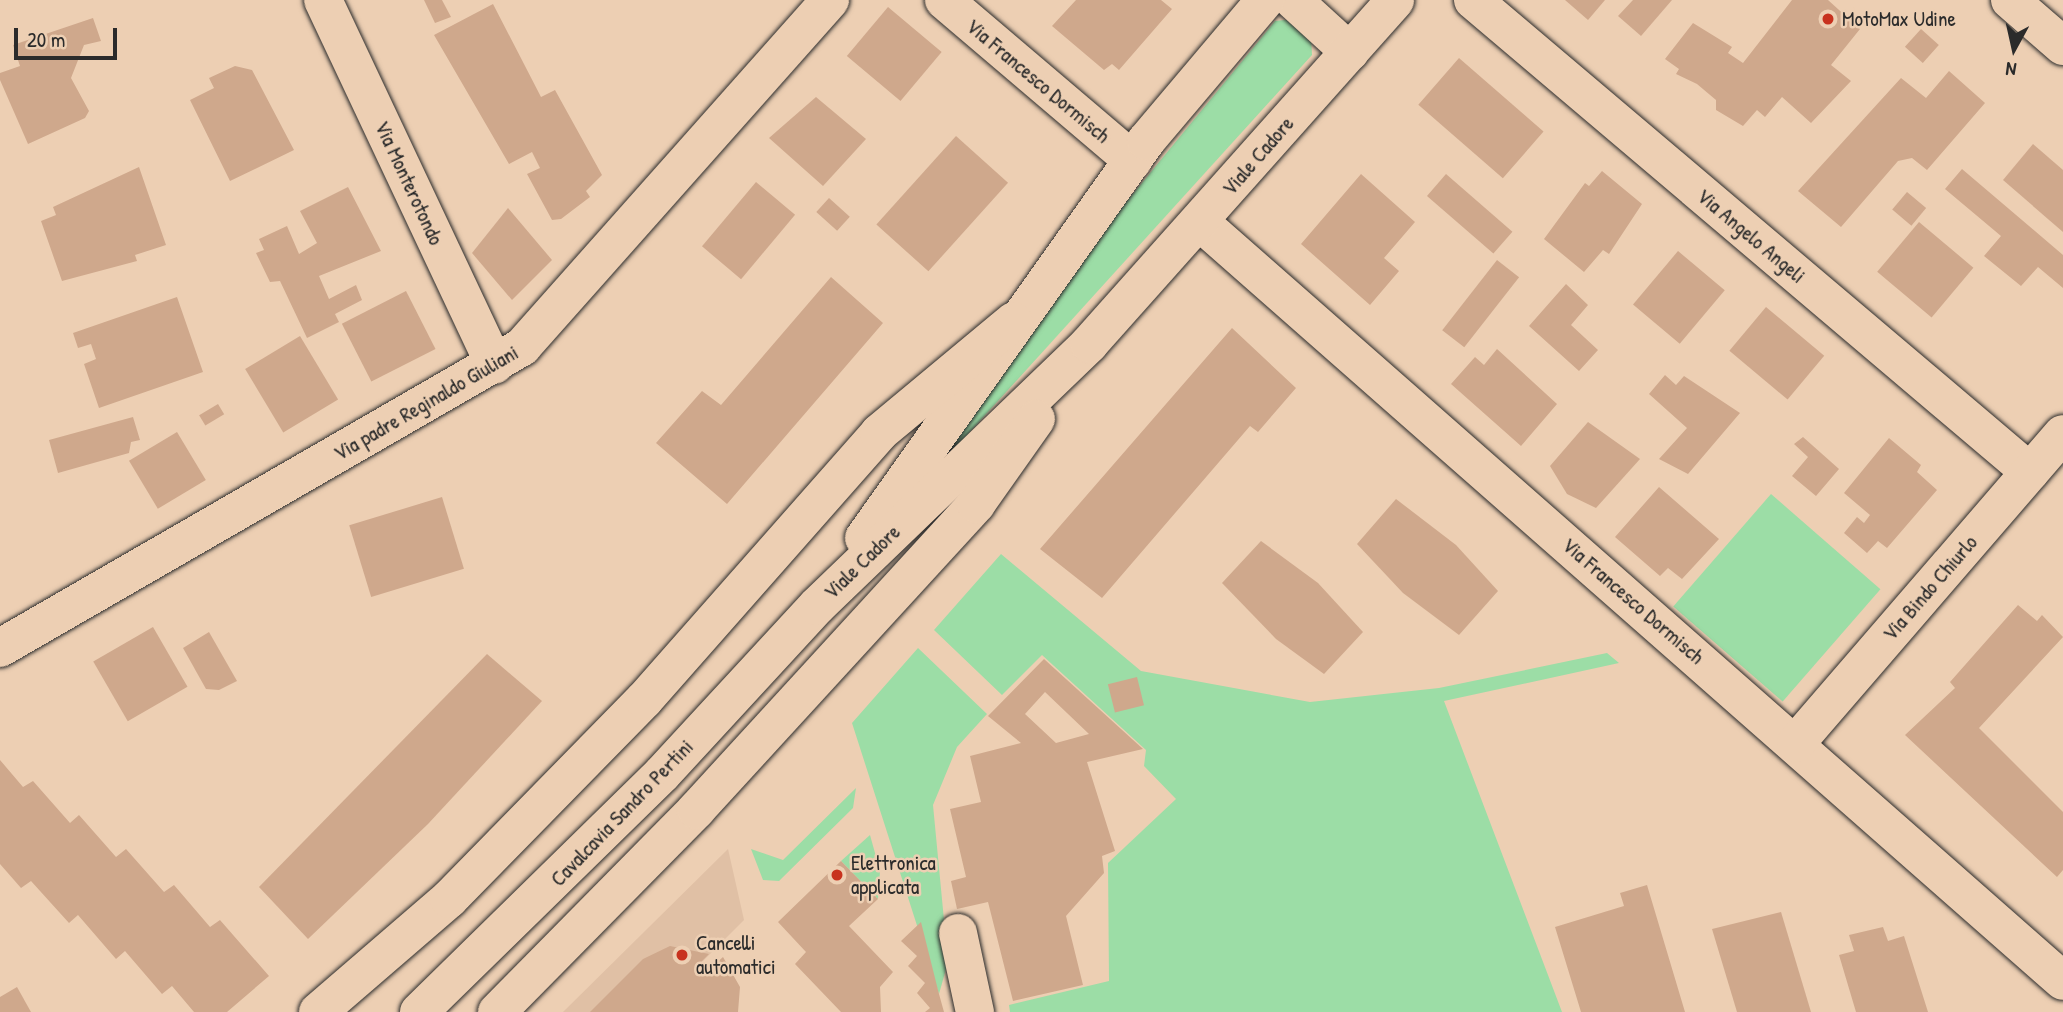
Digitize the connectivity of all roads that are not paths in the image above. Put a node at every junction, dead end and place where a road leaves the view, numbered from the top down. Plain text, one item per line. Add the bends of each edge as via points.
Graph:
1 (323, 0) edge
2 (830, 0) edge
3 (944, 0) edge
4 (1265, 0) edge
5 (1293, 0) edge
6 (1325, 0) edge
7 (1395, 0) edge
8 (1473, 0) edge
9 (2010, 0) edge
10 (1357, 44) junction
11 (2063, 46) edge
12 (1133, 161) junction
13 (1200, 222) junction
14 (1014, 321) junction
15 (1090, 344) junction
16 (495, 365) junction
17 (2063, 434) edge
18 (2030, 472) junction
19 (817, 606) junction
20 (0, 648) edge
21 (1796, 743) junction
22 (449, 899) junction
23 (958, 933) dead end
24 (2063, 981) edge
25 (318, 1012) edge
26 (351, 1012) edge
27 (419, 1012) edge
28 (497, 1012) edge
29 (975, 1012) edge

1 - 16 main road, Via Monterotondo
2 - 16 main road, Via padre Reginaldo Giuliani via 545,326
3 - 12 main road, Via Francesco Dormisch
4 - 12 main road, Viale Cadore
5 - 10 main road
6 - 10 main road
7 - 10 main road, Viale Cadore
8 - 18 main road, Via Angelo Angeli
9 - 11 main road
10 - 13 main road, Viale Cadore
12 - 14 main road, Viale Cadore
13 - 15 main road, Viale Cadore
13 - 21 main road, Via Francesco Dormisch
14 - 19 main road, Viale Cadore
14 - 22 main road via 879,433 645,700
15 - 19 main road, Viale Cadore
15 - 28 main road via 976,504 696,810
16 - 20 main road, Via padre Reginaldo Giuliani
17 - 18 main road, Via Bindo Chiurlo
18 - 21 main road, Via Bindo Chiurlo
19 - 27 main road, Cavalcavia Sandro Pertini via 662,774
21 - 24 main road, Via Francesco Dormisch
22 - 25 main road
22 - 26 main road
23 - 29 main road

